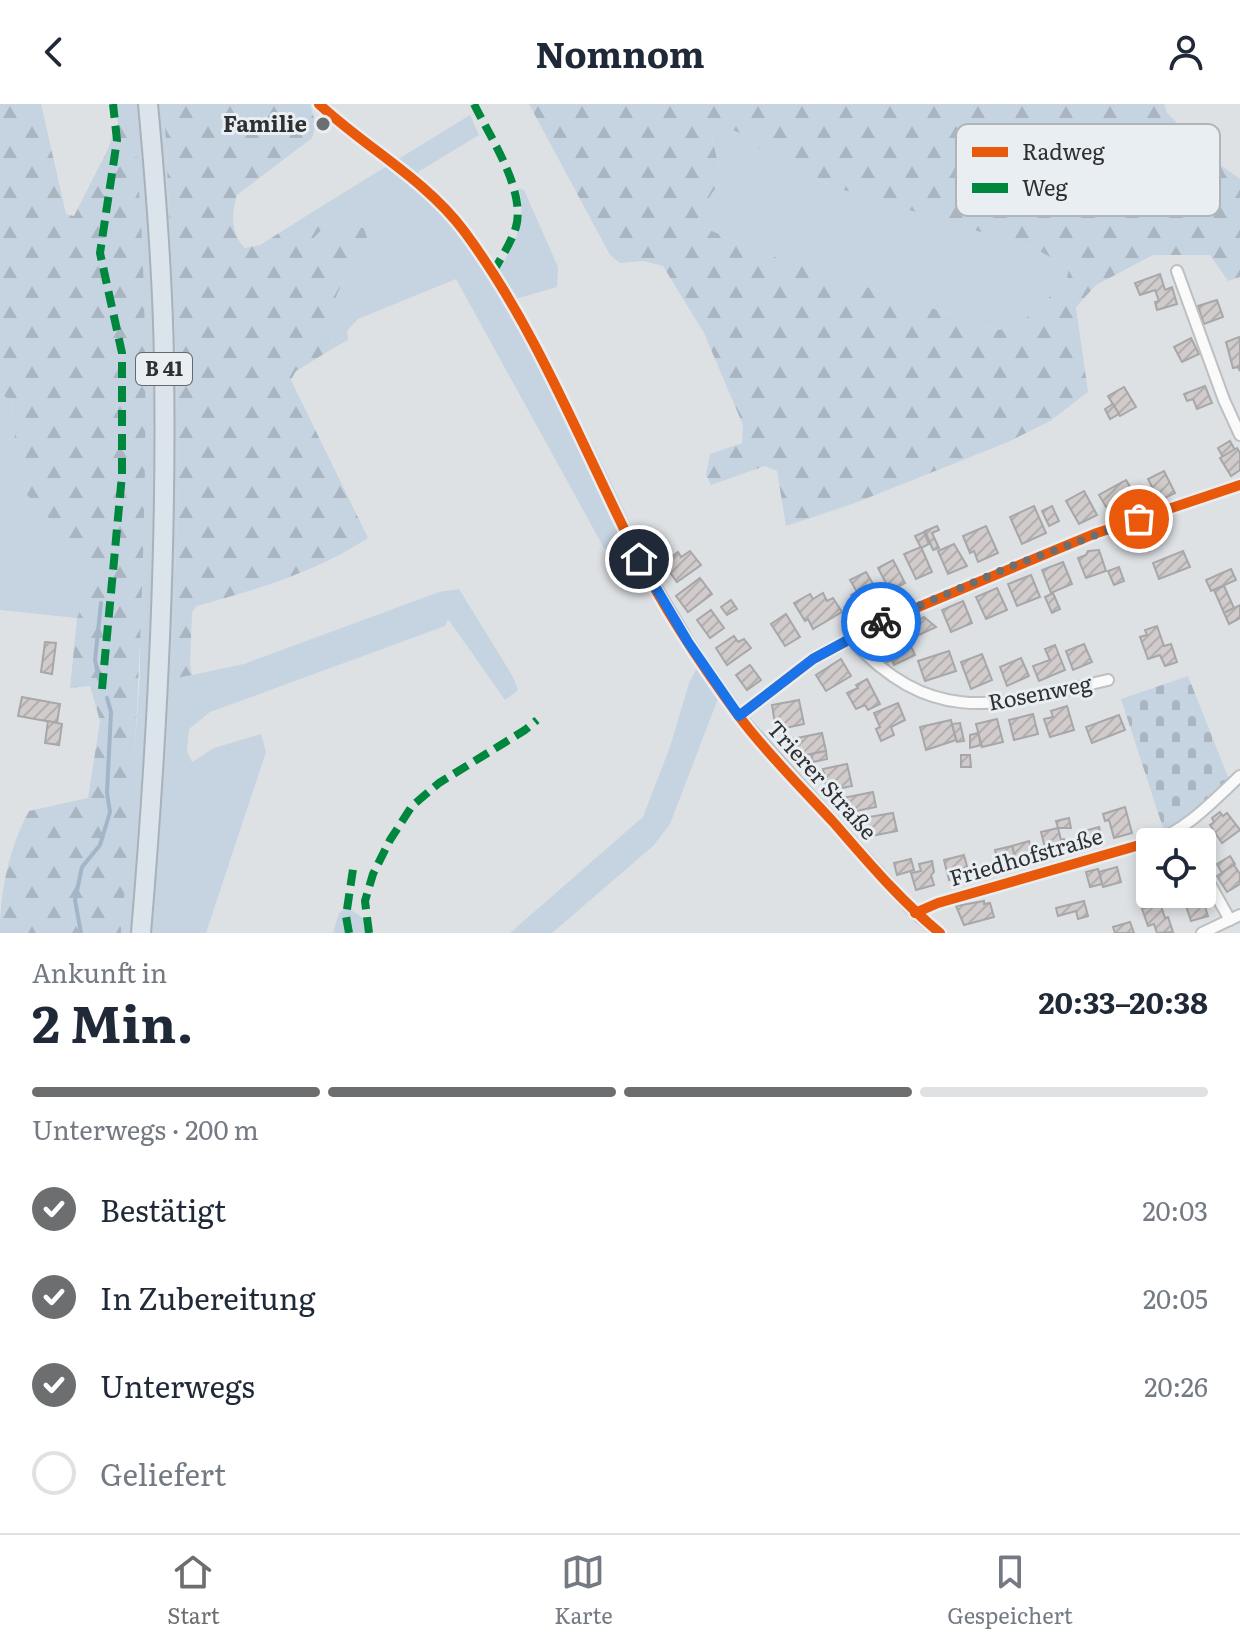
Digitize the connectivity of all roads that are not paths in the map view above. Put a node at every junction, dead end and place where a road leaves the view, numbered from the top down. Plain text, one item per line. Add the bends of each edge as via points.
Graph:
1 (148, 104) edge
2 (1177, 271) dead end
3 (1240, 435) edge
4 (1240, 485) edge
5 (639, 559) dead end
6 (850, 638) junction
7 (1108, 680) dead end
8 (739, 716) junction
9 (1240, 776) edge
10 (1180, 828) edge
11 (1136, 846) edge
12 (1216, 890) edge
13 (915, 913) junction
14 (1235, 918) edge
15 (141, 933) edge
16 (940, 933) edge
17 (1202, 933) edge

1 - 15 highway, B 41 via 164,361 157,727
2 - 3 street
4 - 6 street via 1094,534
5 - 8 street, Trierer Straße
6 - 7 street, Rosenweg via 908,686 958,703 1003,703
6 - 8 street via 813,659
8 - 13 street, Trierer Straße
9 - 10 street, Friedhofstraße
11 - 13 street, Friedhofstraße
12 - 14 street
13 - 16 street, Trierer Straße
14 - 17 street

